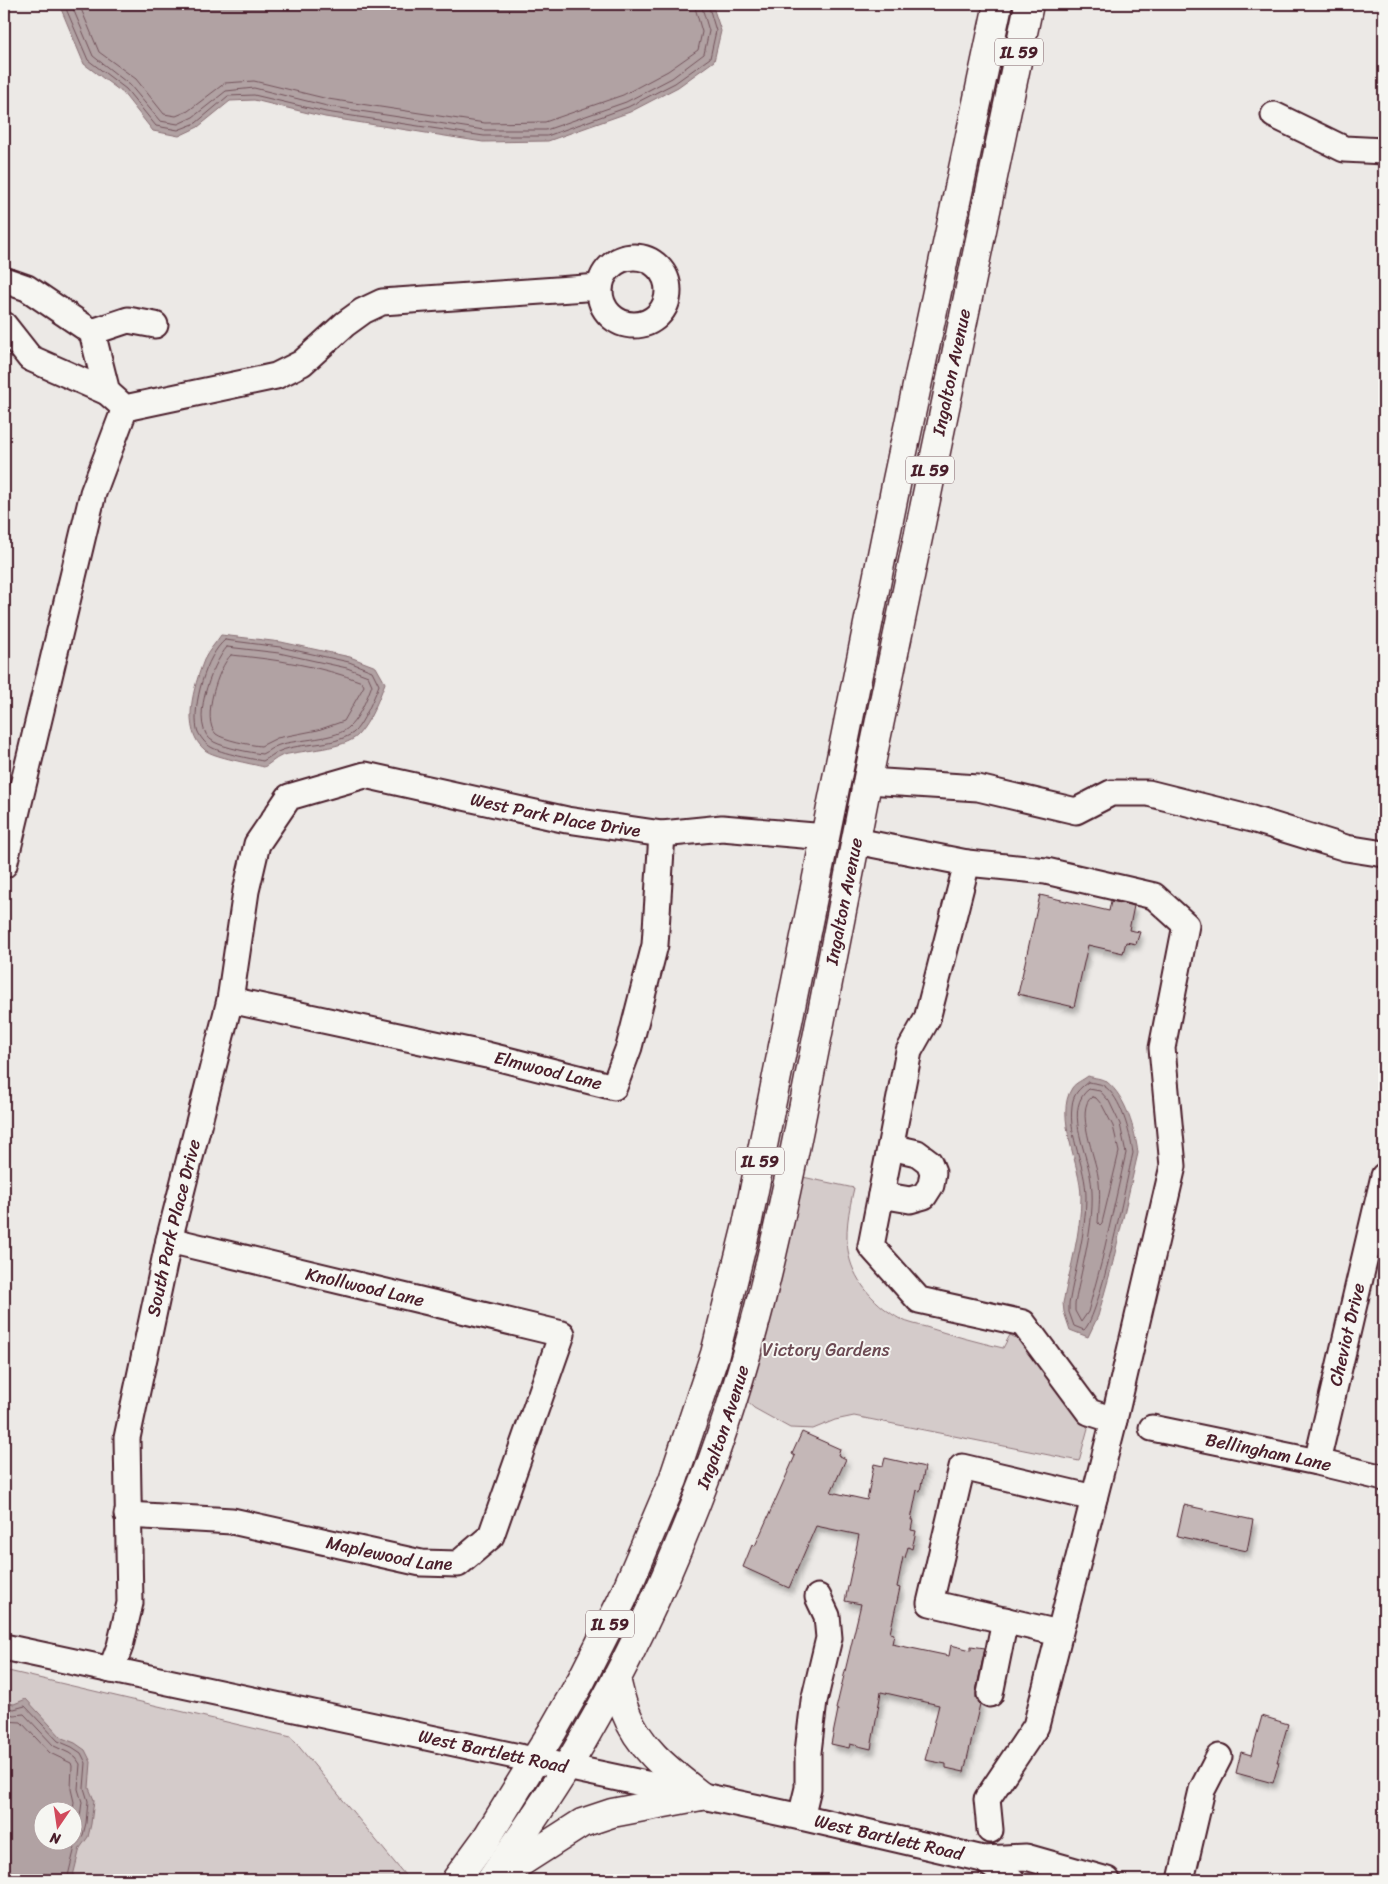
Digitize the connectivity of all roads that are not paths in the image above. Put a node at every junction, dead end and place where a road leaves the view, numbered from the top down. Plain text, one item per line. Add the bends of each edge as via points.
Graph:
1 (998, 4) edge
2 (1029, 4) edge
3 (1274, 115) dead end
4 (1384, 151) edge
5 (4, 280) edge
6 (600, 287) dead end
7 (4, 325) edge
8 (155, 325) dead end
9 (92, 332) junction
10 (106, 392) junction
11 (125, 408) junction
12 (868, 781) junction
13 (290, 797) joint
14 (662, 834) junction
15 (826, 837) junction
16 (856, 841) junction
17 (1384, 854) edge
18 (967, 863) junction
19 (4, 864) edge
20 (230, 1000) junction
21 (890, 1147) junction
22 (1384, 1176) edge
23 (881, 1195) junction
24 (169, 1240) junction
25 (562, 1334) joint
26 (1114, 1420) junction
27 (1152, 1428) dead end
28 (1316, 1462) junction
29 (1384, 1478) edge
30 (1094, 1498) junction
31 (127, 1516) junction
32 (818, 1597) dead end
33 (1005, 1620) junction
34 (1059, 1633) junction
35 (4, 1648) edge
36 (111, 1670) junction
37 (616, 1679) junction
38 (990, 1694) dead end
39 (1219, 1757) dead end
40 (534, 1761) junction
41 (566, 1768) junction
42 (701, 1796) junction
43 (801, 1817) junction
44 (983, 1859) junction
45 (456, 1880) edge
46 (492, 1880) edge
47 (1012, 1880) edge
48 (1108, 1880) edge
49 (1181, 1880) edge

1 - 15 main road, Ingalton Avenue / IL 59 via 899,470
2 - 12 main road, Ingalton Avenue / IL 59
3 - 4 street via 1344,149
5 - 9 street via 27,288
6 - 11 street via 382,302 345,324 302,363 276,376
7 - 10 street via 30,358
8 - 9 street via 128,320
9 - 10 street
10 - 11 street
11 - 19 street via 93,493
12 - 16 main road, Ingalton Avenue / IL 59
12 - 17 street via 978,788 1076,811 1112,793 1148,793 1252,819 1346,848
13 - 14 street, West Park Place Drive via 365,775 567,820
13 - 20 street, South Park Place Drive via 257,844 246,891
14 - 15 street, West Park Place Drive via 722,828
14 - 20 street, Elmwood Lane via 654,946 629,1047 614,1086
15 - 16 main road
15 - 40 main road, Ingalton Avenue / IL 59 via 747,1225 712,1363 673,1480 630,1583 581,1681
16 - 18 street
16 - 37 main road, Ingalton Avenue / IL 59 via 790,1172 748,1348 706,1479 674,1558
18 - 21 street via 927,1019 910,1051
18 - 26 street via 1046,871 1154,896 1186,925 1162,1048 1173,1166
20 - 24 street, South Park Place Drive
21 - 23 street
21 - 23 street via 917,1153 929,1162 933,1172 931,1185 924,1196 910,1200
22 - 28 street, Cheviot Drive
23 - 26 street via 871,1246 919,1300 1023,1323 1089,1412
24 - 25 street, Knollwood Lane
24 - 31 street, South Park Place Drive via 126,1438
25 - 31 street, Maplewood Lane via 491,1536 458,1564 421,1564 232,1521
26 - 30 street
27 - 28 street, Bellingham Lane
28 - 29 street, Bellingham Lane
30 - 33 street via 962,1467 930,1603
30 - 34 street
31 - 36 street, South Park Place Drive via 130,1603
32 - 43 street via 827,1616 829,1638 814,1701 808,1788
33 - 34 street
33 - 38 street
34 - 44 street via 1036,1726 987,1799 990,1830
35 - 36 street, West Bartlett Road
36 - 40 street, West Bartlett Road
37 - 41 main road, Ingalton Avenue / IL 59
37 - 42 main road via 625,1713 637,1736 650,1753
39 - 49 street via 1202,1790
40 - 41 street, West Bartlett Road
40 - 45 main road, IL 59 via 486,1839
41 - 42 street, West Bartlett Road
41 - 46 main road, IL 59
42 - 43 street, West Bartlett Road
42 - 46 main road via 612,1812 582,1823
43 - 44 street, West Bartlett Road
44 - 47 street, West Bartlett Road
44 - 48 street, West Bartlett Road via 1026,1857

